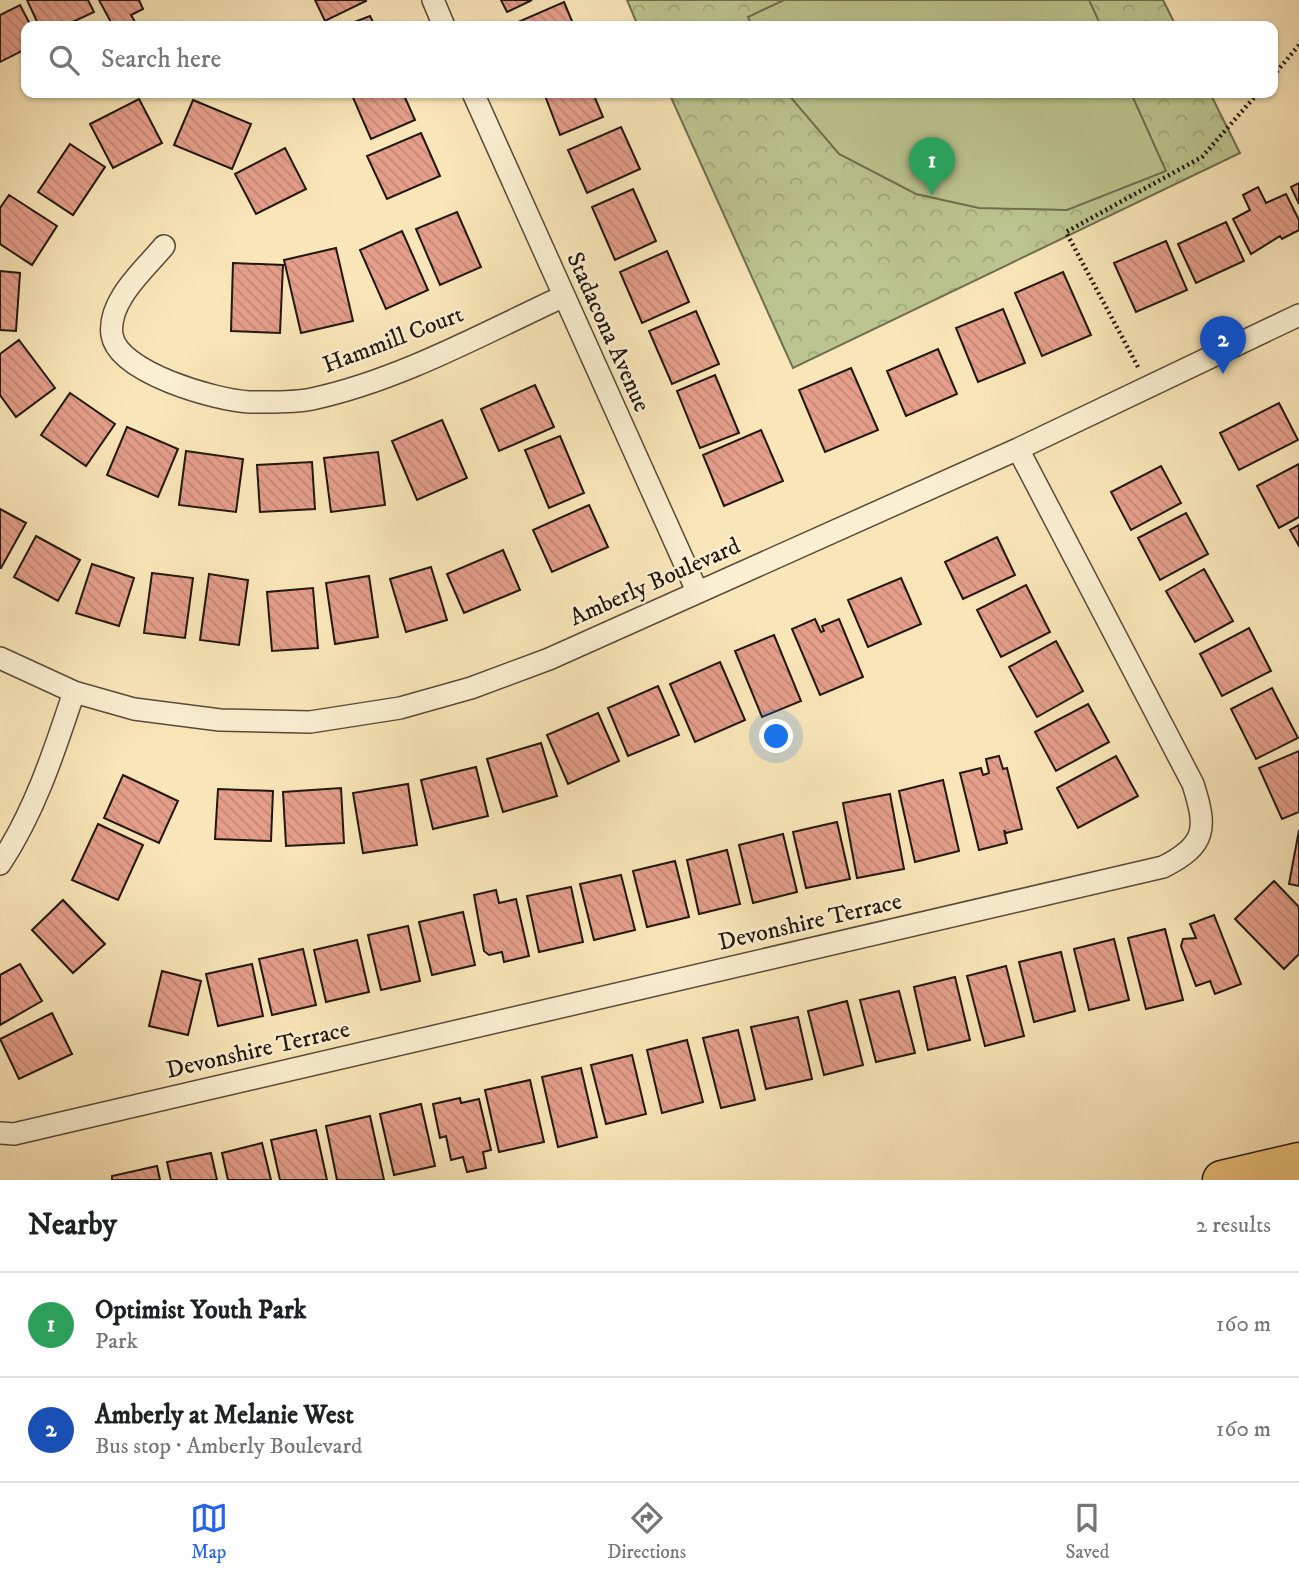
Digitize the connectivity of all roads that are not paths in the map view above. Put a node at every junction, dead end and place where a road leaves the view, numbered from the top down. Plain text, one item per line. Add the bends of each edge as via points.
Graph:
1 (433, 0) edge
2 (442, 21) edge
3 (475, 98) edge
4 (164, 246) dead end
5 (562, 296) junction
6 (1298, 317) edge
7 (1018, 449) junction
8 (696, 591) junction
9 (0, 658) edge
10 (74, 692) junction
11 (0, 864) edge
12 (0, 1133) edge
13 (1299, 1162) edge
14 (1222, 1180) edge

1 - 2 street
3 - 5 street, Stadacona Avenue
4 - 5 street, Hammill Court via 121,298 112,334 118,349 129,361 172,383 247,402 310,399 367,383
5 - 8 street, Stadacona Avenue
6 - 7 street, Amberly Boulevard
7 - 8 street, Amberly Boulevard
7 - 12 street, Devonshire Terrace via 1193,784 1203,816 1199,836 1187,855 1163,867
8 - 10 street, Amberly Boulevard via 549,659 400,708 310,722 220,719 134,709
9 - 10 street, Amberly Boulevard
10 - 11 street via 48,770
13 - 14 highway

